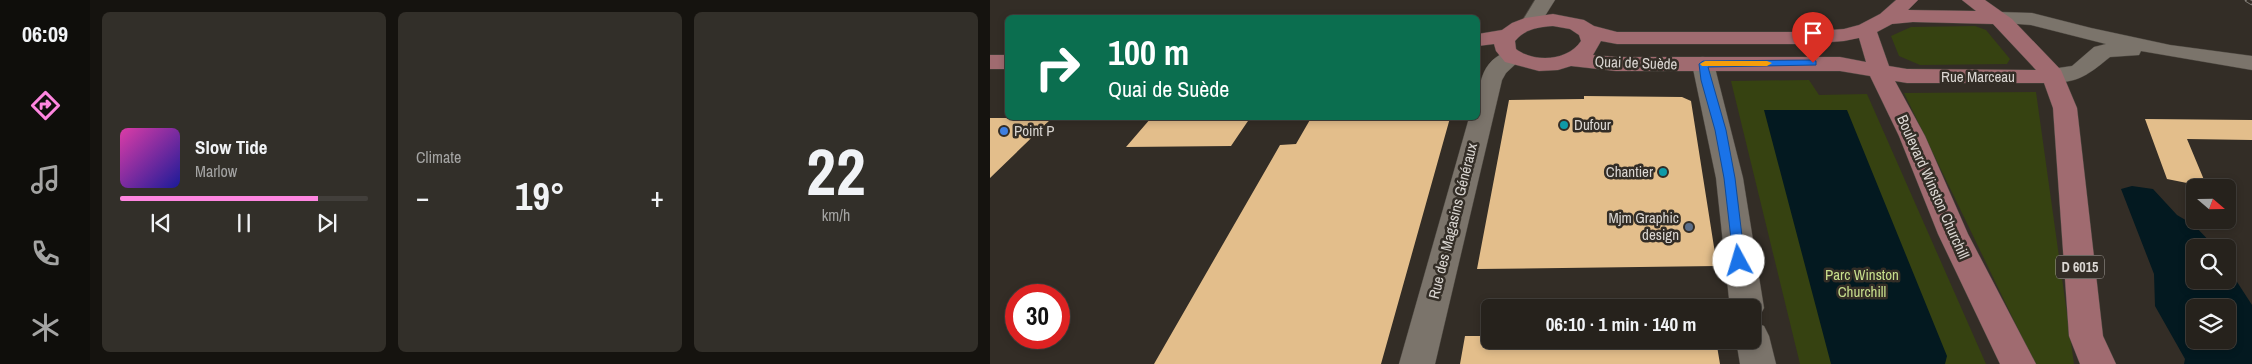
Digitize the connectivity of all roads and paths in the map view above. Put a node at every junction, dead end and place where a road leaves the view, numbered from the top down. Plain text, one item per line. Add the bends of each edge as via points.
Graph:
1 (1545, 0) edge
2 (1551, 0) edge
3 (1908, 0) edge
4 (1972, 0) edge
5 (1887, 18) junction
6 (1999, 18) junction
7 (1564, 21) junction
8 (1531, 23) junction
9 (1866, 30) junction
10 (1587, 31) junction
11 (1480, 41) edge
12 (990, 48) edge
13 (1005, 48) edge
14 (1509, 48) junction
15 (2170, 51) junction
16 (1480, 52) edge
17 (1572, 60) junction
18 (990, 62) edge
19 (1005, 62) edge
20 (2252, 63) edge
21 (1703, 64) junction
22 (1879, 72) junction
23 (2053, 75) junction
24 (1745, 299) edge
25 (1755, 349) edge
26 (1417, 364) edge
27 (1758, 364) edge
28 (2018, 364) edge
29 (2098, 364) edge

1 - 8 street
2 - 7 street
3 - 5 main road
4 - 6 main road, D 6015
5 - 6 main road
5 - 9 main road
6 - 15 street via 2042,20 2089,34
6 - 23 main road, D 6015
7 - 8 main road
7 - 10 main road, Quai de Suède
8 - 14 main road via 1513,30
9 - 10 main road, Quai de Suède via 1804,38 1617,38
9 - 22 main road, Boulevard Winston Churchill
10 - 17 main road via 1592,37 1591,45
11 - 14 main road
12 - 13 main road
14 - 16 main road
14 - 17 main road, Quai de Suède via 1521,61 1540,64
14 - 26 street, Rue des Magasins Généraux via 1491,80
15 - 20 street
15 - 23 street, Rue Marceau via 2112,49 2098,54 2078,72
17 - 21 main road, Quai de Suède via 1616,64
18 - 19 main road
21 - 22 main road, Quai de Suède via 1840,64
21 - 24 street via 1731,185
22 - 23 main road, Rue Marceau via 1907,76
22 - 28 main road, Boulevard Winston Churchill via 1912,136 1953,234
23 - 29 main road, D 6015 via 2065,108 2086,336
25 - 27 street

